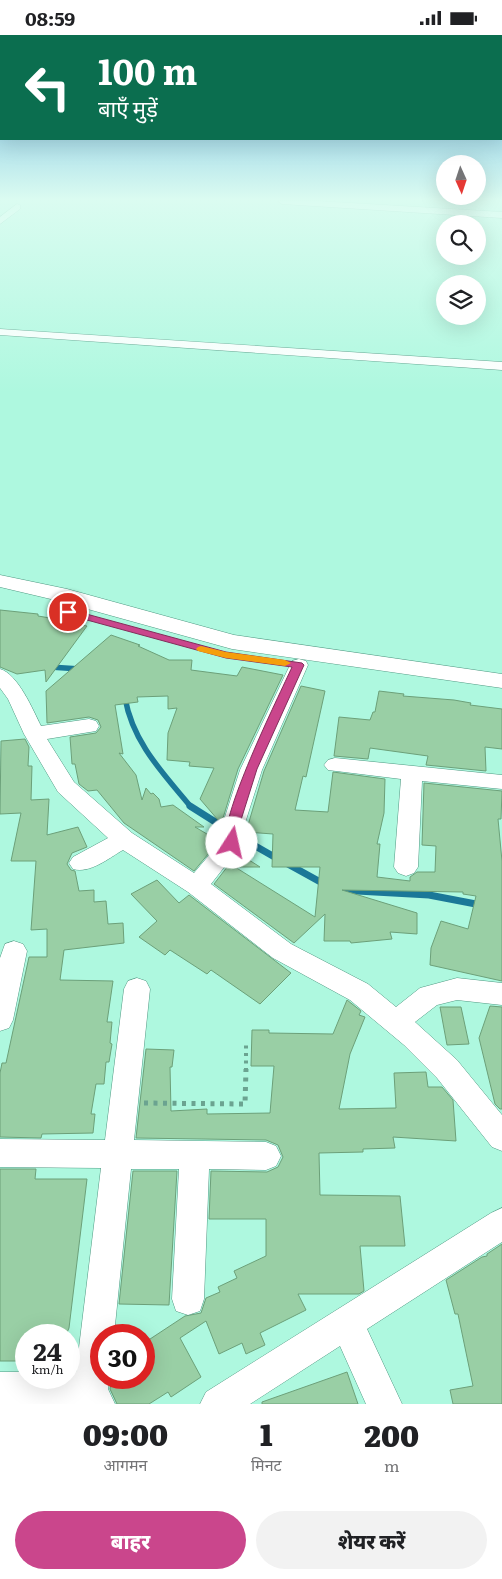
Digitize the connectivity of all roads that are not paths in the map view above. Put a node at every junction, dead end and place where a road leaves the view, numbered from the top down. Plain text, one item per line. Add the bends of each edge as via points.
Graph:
1 (0, 332) edge
2 (502, 366) edge
3 (0, 581) edge
4 (0, 596) edge
5 (298, 665) junction
6 (1, 676) edge
7 (502, 681) edge
8 (502, 694) edge
9 (89, 726) dead end
10 (34, 734) junction
11 (335, 765) dead end
12 (412, 774) junction
13 (502, 782) edge
14 (124, 839) junction
15 (81, 863) dead end
16 (406, 867) dead end
17 (196, 886) junction
18 (14, 951) dead end
19 (137, 989) dead end
20 (502, 994) edge
21 (0, 1020) edge
22 (396, 1022) junction
23 (502, 1137) edge
24 (0, 1153) edge
25 (118, 1154) junction
26 (195, 1154) junction
27 (266, 1156) dead end
28 (502, 1224) edge
29 (188, 1299) dead end
30 (346, 1323) junction
31 (0, 1389) edge
32 (94, 1396) edge
33 (218, 1404) edge
34 (384, 1404) edge

1 - 2 street
3 - 7 main road via 59,594 232,643
4 - 5 main road via 226,655
5 - 8 main road
5 - 17 street via 251,769 233,833
6 - 10 street via 17,698
9 - 10 street
10 - 14 street via 66,787
11 - 12 street
12 - 13 street
12 - 16 street
14 - 15 street
14 - 17 street
17 - 22 street via 282,951 358,992
18 - 21 street
19 - 25 street
20 - 22 street via 457,989 429,996
22 - 23 street via 447,1069
24 - 25 street
25 - 26 street
25 - 32 street
26 - 27 street
26 - 29 street
28 - 30 street
30 - 33 street
30 - 34 street
31 - 32 street

